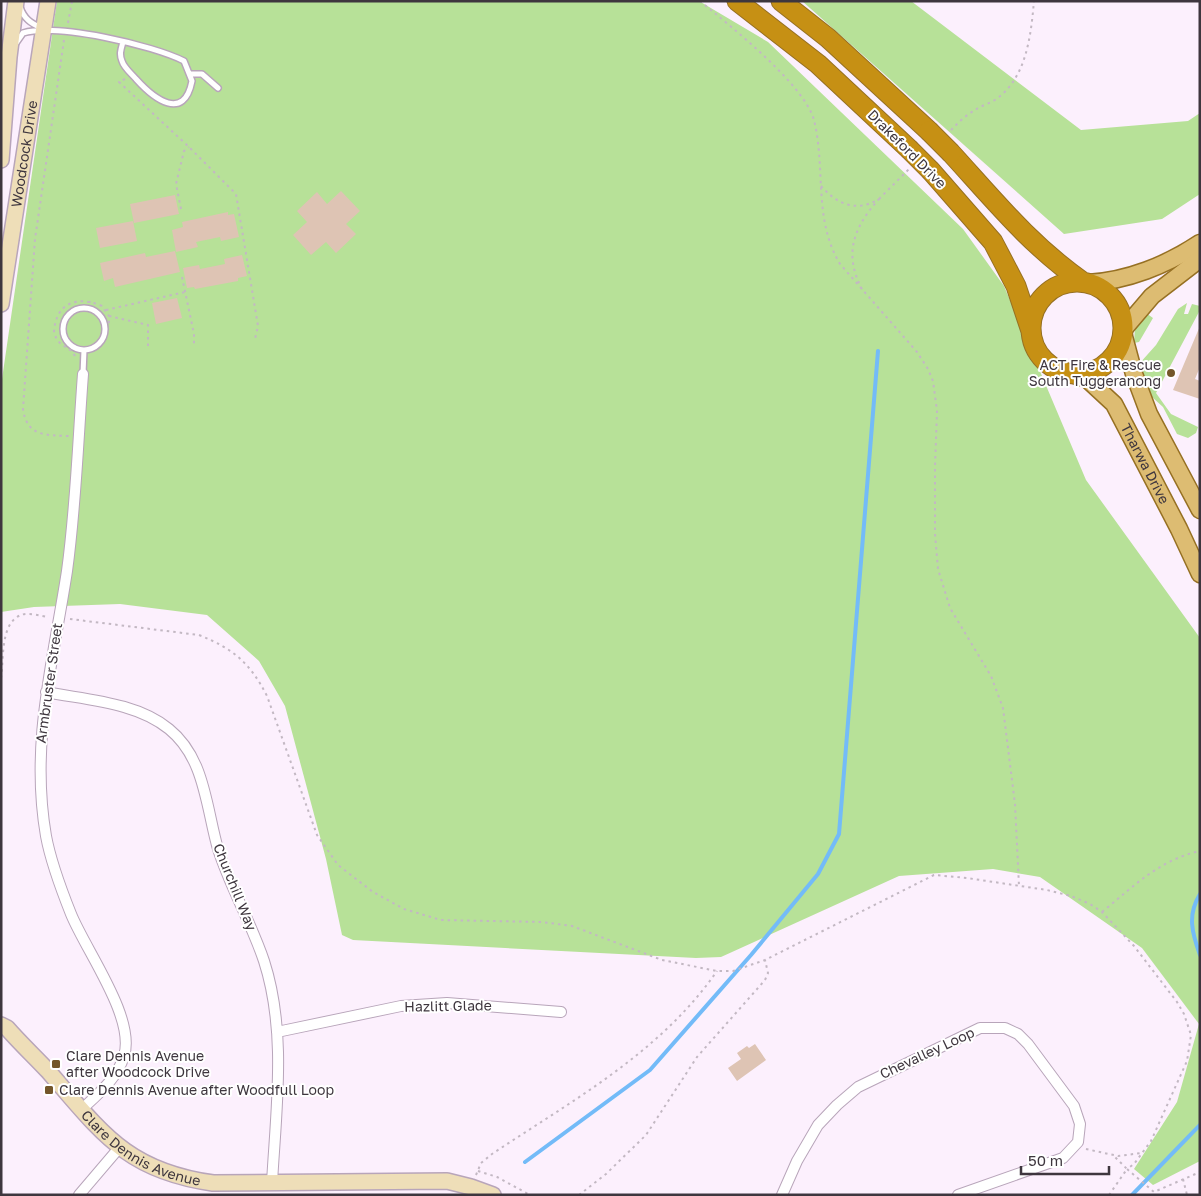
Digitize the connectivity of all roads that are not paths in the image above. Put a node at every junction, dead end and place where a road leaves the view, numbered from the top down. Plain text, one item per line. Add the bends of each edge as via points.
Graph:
1 (17, 1) edge
2 (48, 1) edge
3 (737, 1) edge
4 (781, 1) edge
5 (44, 30) junction
6 (123, 42) junction
7 (7, 72) junction
8 (191, 74) junction
9 (218, 88) dead end
10 (1, 160) edge
11 (1200, 244) edge
12 (1200, 259) edge
13 (1086, 283) junction
14 (1, 304) edge
15 (1032, 332) junction
16 (1123, 332) junction
17 (84, 350) junction
18 (1068, 373) junction
19 (82, 374) joint
20 (1200, 510) edge
21 (1200, 574) edge
22 (46, 692) junction
23 (561, 1012) dead end
24 (1, 1025) edge
25 (277, 1032) junction
26 (1, 1038) edge
27 (27, 1050) junction
28 (81, 1110) junction
29 (119, 1148) junction
30 (272, 1183) junction
31 (79, 1195) edge
32 (493, 1195) edge
33 (782, 1195) edge
34 (958, 1195) edge

1 - 5 lane via 23,15
1 - 7 street, Woodcock Drive
2 - 5 street, Woodcock Drive
3 - 15 highway, Drakeford Drive, bridge via 818,64 911,158 931,171 993,242 1016,286
4 - 13 highway, Drakeford Drive, bridge via 937,133 1027,238 1054,262
5 - 6 lane
5 - 7 lane via 23,33 17,41
5 - 14 street, Woodcock Drive
6 - 8 lane via 174,56 184,61
6 - 8 lane via 122,63 153,97 178,103 187,97
7 - 10 street, Woodcock Drive
8 - 9 lane via 202,74
11 - 13 main road via 1180,256 1134,274 1109,282
12 - 16 main road via 1152,296
13 - 15 highway via 1063,285 1046,295 1032,319
13 - 16 highway via 1103,290 1114,300 1122,315
15 - 18 highway via 1035,346 1043,358 1054,368
16 - 18 highway via 1119,348 1110,360 1090,372
16 - 20 main road, Tharwa Drive via 1149,414
17 - 17 lane via 65,338 64,324 71,312 88,308 102,318 105,330 95,347
17 - 19 lane
18 - 21 main road, Tharwa Drive via 1088,379 1114,404
19 - 22 street, Armbruster Street via 72,525 54,618
22 - 25 street, Churchill Way via 144,714 171,730 185,746 200,774 221,860 264,960
22 - 28 street, Armbruster Street via 39,761 47,838 71,915 120,1011 126,1038 119,1070
23 - 25 street, Hazlitt Glade via 447,1003 401,1006
24 - 27 street, Clare Dennis Avenue
25 - 30 street, Churchill Way
26 - 27 street, Clare Dennis Avenue
27 - 28 street, Clare Dennis Avenue
28 - 29 street, Clare Dennis Avenue
29 - 30 street, Clare Dennis Avenue via 158,1170 185,1179 213,1183
29 - 31 street
30 - 32 street, Clare Dennis Avenue via 430,1181 462,1184
33 - 34 street, Chevalley Loop via 810,1137 837,1105 858,1087 986,1026 1005,1028 1028,1044 1074,1106 1080,1124 1077,1145 1063,1158

